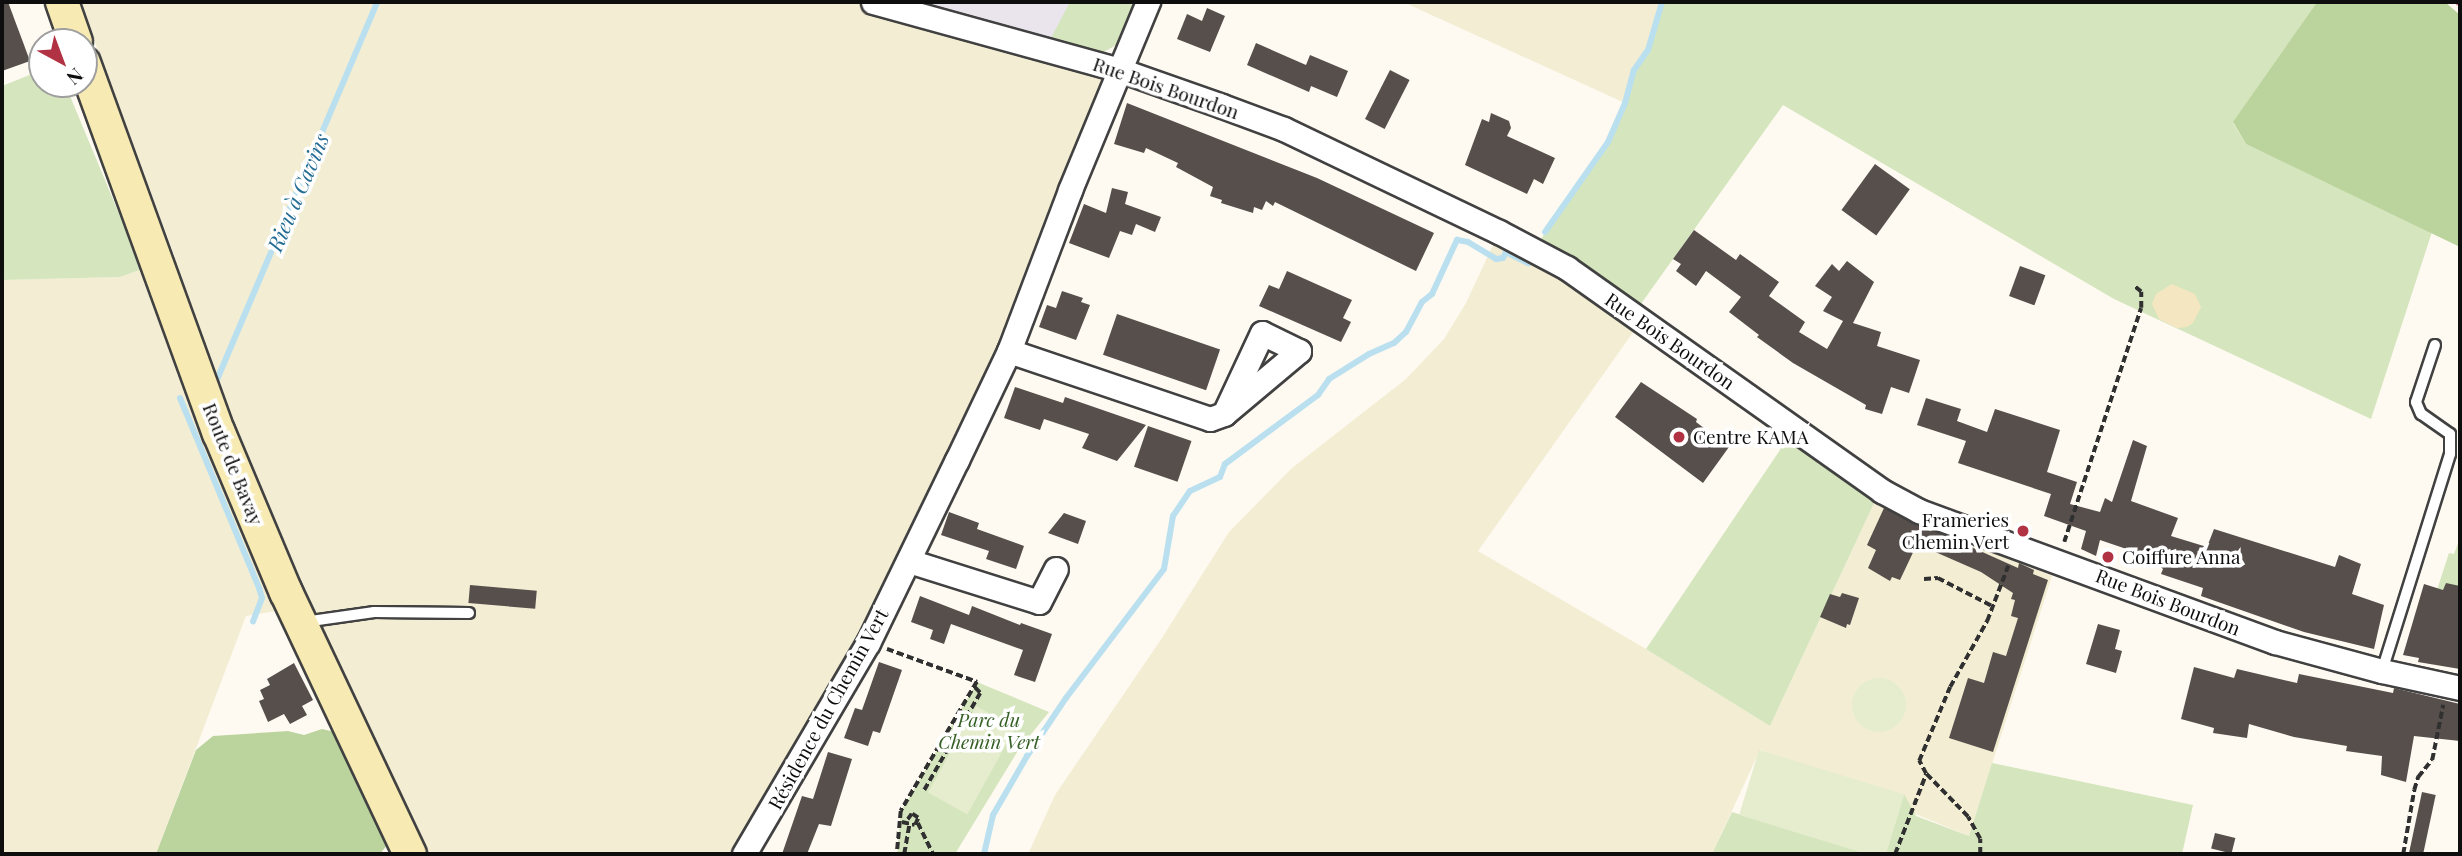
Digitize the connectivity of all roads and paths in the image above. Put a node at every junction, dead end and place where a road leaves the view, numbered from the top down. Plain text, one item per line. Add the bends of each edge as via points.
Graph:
1 (62, 2) edge
2 (873, 2) edge
3 (1148, 2) edge
4 (71, 28) edge
5 (1120, 70) junction
6 (97, 98) edge
7 (2135, 287) dead end
8 (2435, 345) dead end
9 (1009, 351) junction
10 (1224, 414) dead end
11 (2016, 546) junction
12 (909, 561) junction
13 (2058, 561) junction
14 (1056, 569) dead end
15 (1924, 579) dead end
16 (1992, 606) junction
17 (469, 613) dead end
18 (300, 623) junction
19 (868, 643) junction
20 (2382, 671) junction
21 (974, 687) junction
22 (2453, 687) edge
23 (1926, 774) junction
24 (924, 790) dead end
25 (906, 823) junction
26 (918, 823) junction
27 (410, 854) edge
28 (744, 854) edge
29 (897, 854) edge
30 (904, 854) edge
31 (932, 854) edge
32 (1895, 854) edge
33 (1980, 854) edge
34 (2403, 854) edge

1 - 4 main road
2 - 5 street, Rue Bois Bourdon
3 - 5 street, Résidence du Chemin Vert
5 - 9 street, Résidence du Chemin Vert
5 - 11 street, Rue Bois Bourdon via 1284,129 1500,232 1567,268 1882,491 1919,511
6 - 18 main road, Route de Bavay via 219,433
7 - 13 path via 2141,292 2141,308
8 - 20 lane via 2416,402 2421,414 2450,434 2450,454
9 - 10 street via 1198,417
9 - 12 street, Résidence du Chemin Vert
11 - 13 street, Rue Bois Bourdon
11 - 16 path
12 - 14 street via 1039,602
12 - 19 street, Résidence du Chemin Vert
13 - 20 street, Rue Bois Bourdon via 2264,638
15 - 16 path via 1938,578
16 - 23 path via 1919,761
17 - 18 lane via 374,612
18 - 27 main road, Route de Bavay
19 - 21 path via 976,682
19 - 28 street, Résidence du Chemin Vert
20 - 22 street, Rue Bois Bourdon
21 - 24 path via 980,693
21 - 25 path via 901,811
22 - 34 path via 2435,750 2414,790
23 - 32 path
23 - 33 path via 1968,817 1980,839
25 - 26 path
25 - 26 path via 912,814
25 - 29 path
25 - 30 path
26 - 31 path

